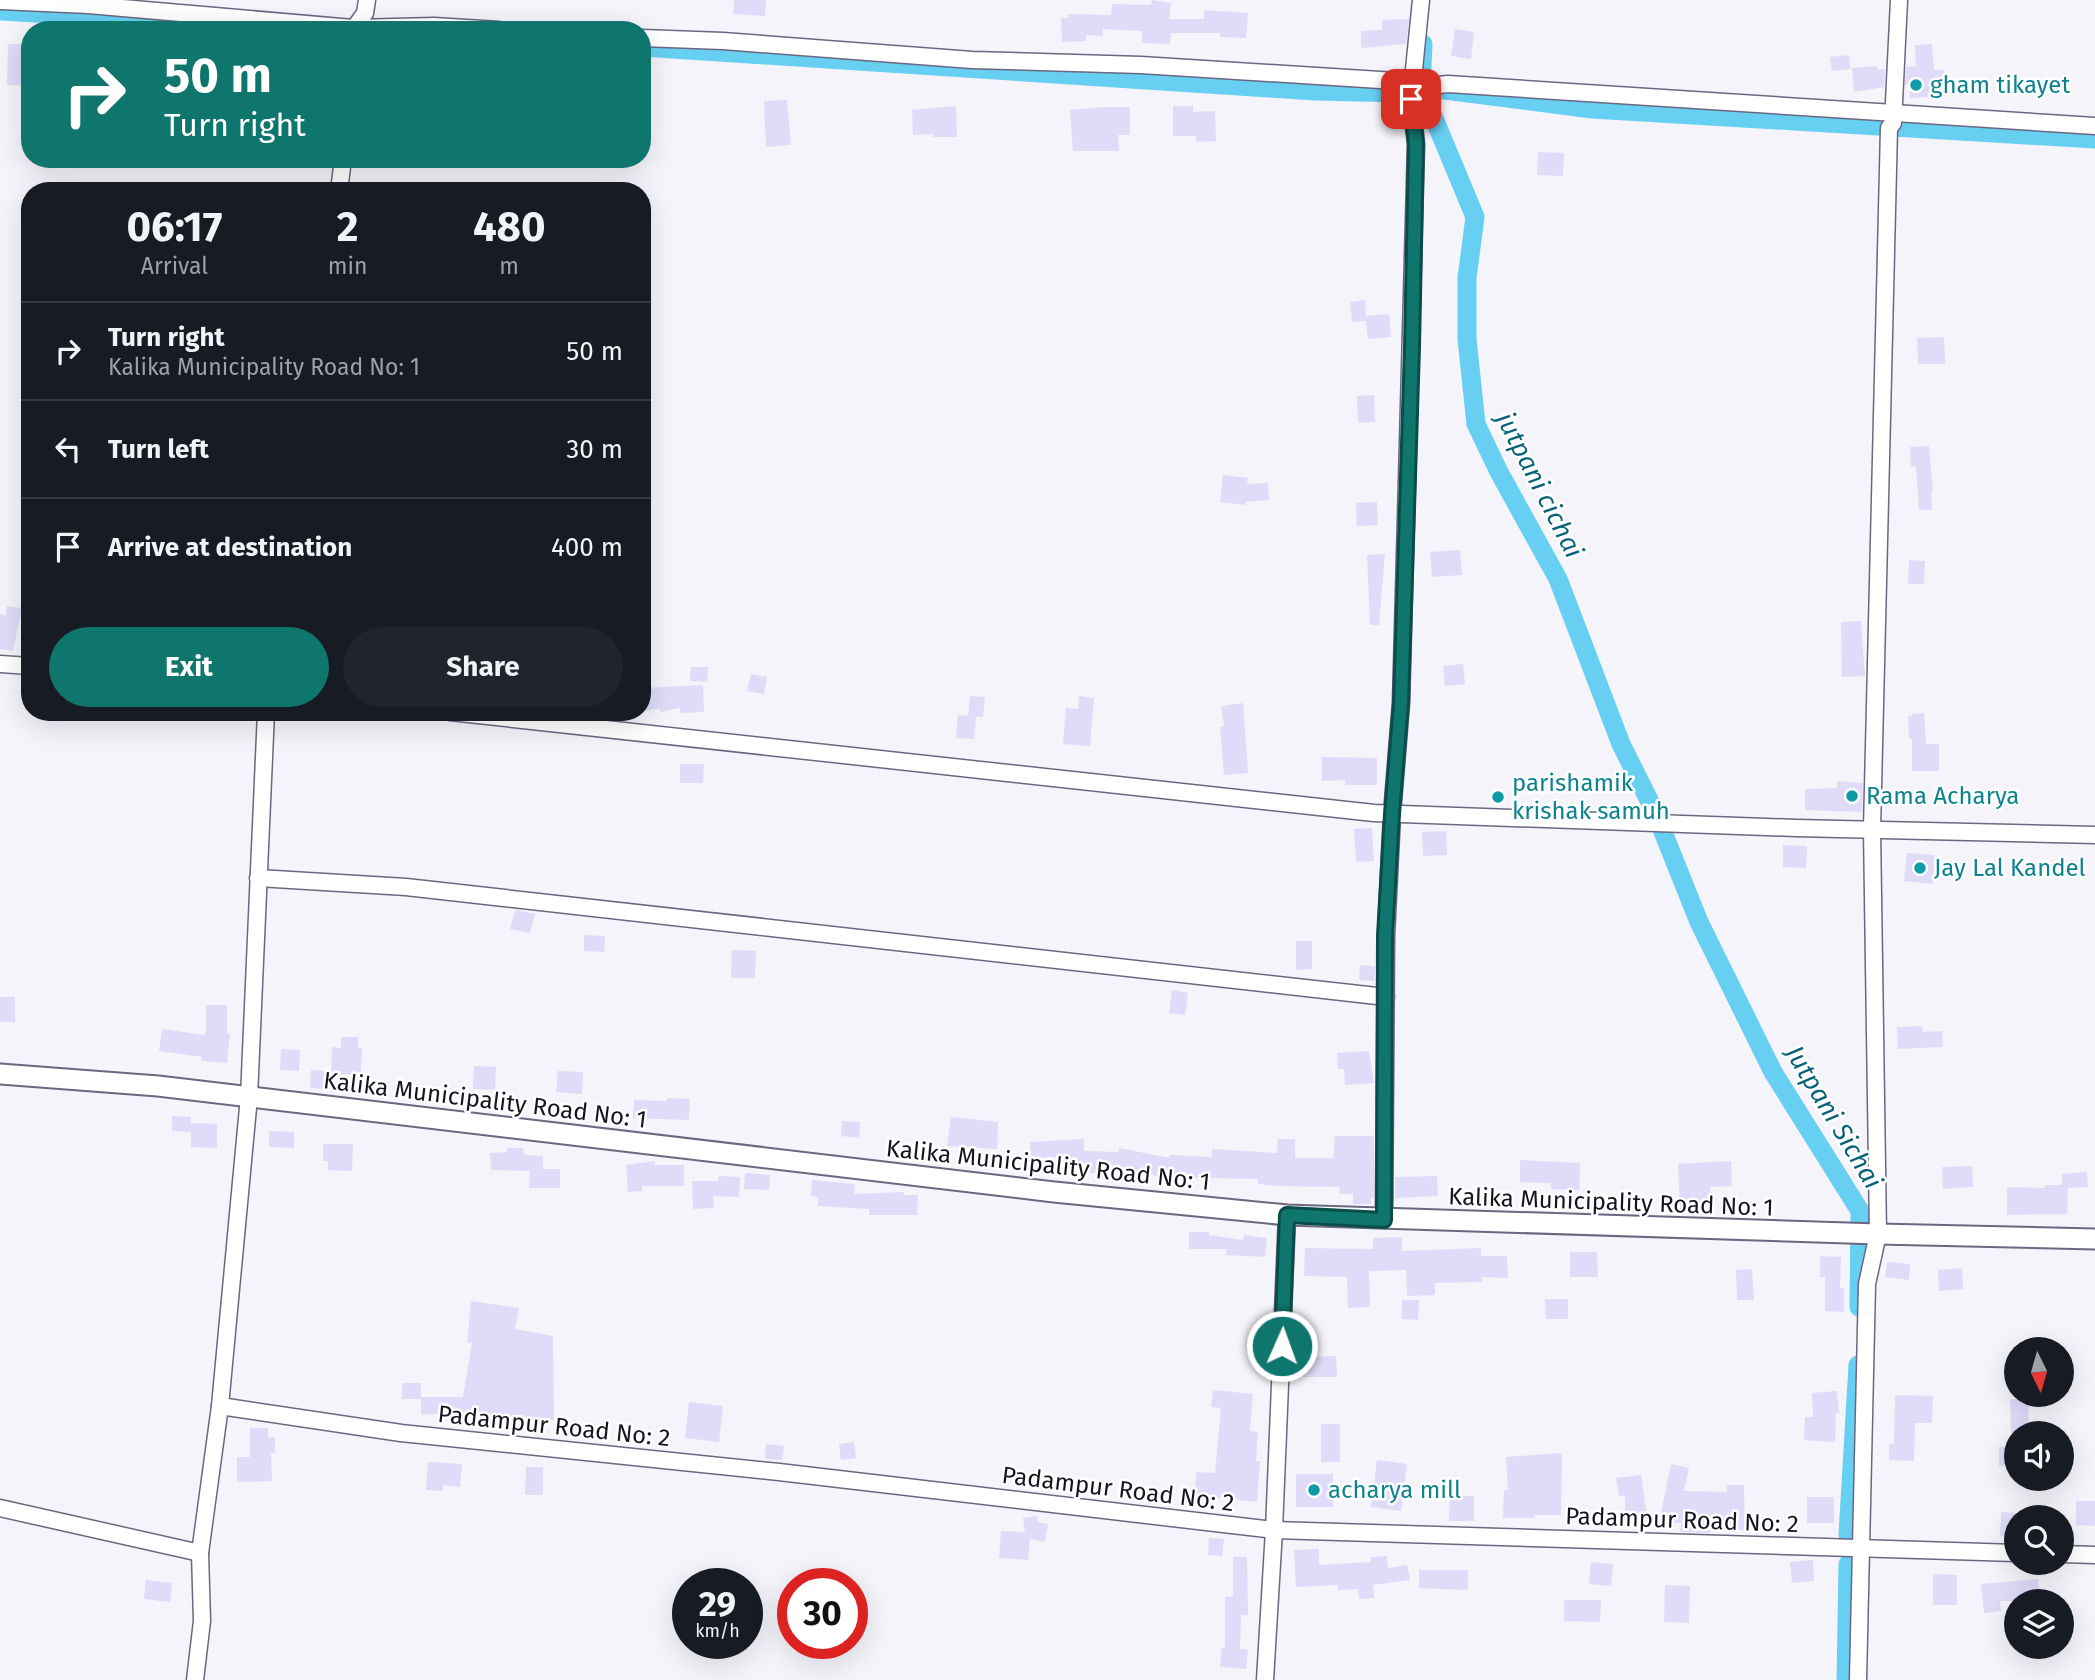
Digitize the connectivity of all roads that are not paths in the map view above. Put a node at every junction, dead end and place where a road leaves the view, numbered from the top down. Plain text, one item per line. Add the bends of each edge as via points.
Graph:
1 (366, 0) edge
2 (1421, 0) edge
3 (1899, 0) edge
4 (0, 1) edge
5 (265, 21) edge
6 (359, 21) edge
7 (651, 38) edge
8 (1411, 90) junction
9 (1893, 113) junction
10 (2095, 126) edge
11 (0, 664) edge
12 (21, 665) edge
13 (266, 721) edge
14 (533, 721) edge
15 (1392, 814) junction
16 (1872, 829) junction
17 (2095, 835) edge
18 (258, 878) junction
19 (1386, 997) junction
20 (0, 1074) edge
21 (249, 1097) junction
22 (1287, 1215) junction
23 (1384, 1220) junction
24 (1878, 1234) junction
25 (2095, 1239) edge
26 (220, 1406) junction
27 (0, 1508) edge
28 (1274, 1530) junction
29 (1862, 1549) junction
30 (200, 1553) junction
31 (2004, 1553) edge
32 (2074, 1555) edge
33 (2095, 1555) edge
34 (195, 1680) edge
35 (1265, 1680) edge
36 (1858, 1680) edge

1 - 6 street
2 - 8 street
3 - 9 street
4 - 5 street
7 - 8 street via 972,60 1141,65
8 - 9 street via 1448,85
8 - 15 street via 1416,144 1412,347 1401,703
9 - 10 street
9 - 16 street via 1889,128
11 - 12 street
13 - 18 street
14 - 15 street
15 - 16 street
15 - 19 street
16 - 17 street
16 - 24 street
18 - 19 street via 406,887
18 - 21 street
19 - 23 street
20 - 21 street, Kalika Municipality Road No: 1
21 - 22 street, Kalika Municipality Road No: 1 via 1040,1191
21 - 26 street
22 - 23 street, Kalika Municipality Road No: 1
22 - 28 street
23 - 24 street, Kalika Municipality Road No: 1
24 - 25 street, Kalika Municipality Road No: 1
24 - 29 street via 1867,1284
26 - 28 street, Padampur Road No: 2 via 401,1433
26 - 30 street
27 - 30 street
28 - 29 street, Padampur Road No: 2
28 - 35 street
29 - 31 street, Padampur Road No: 2
29 - 36 street
30 - 34 street via 202,1621
32 - 33 street

